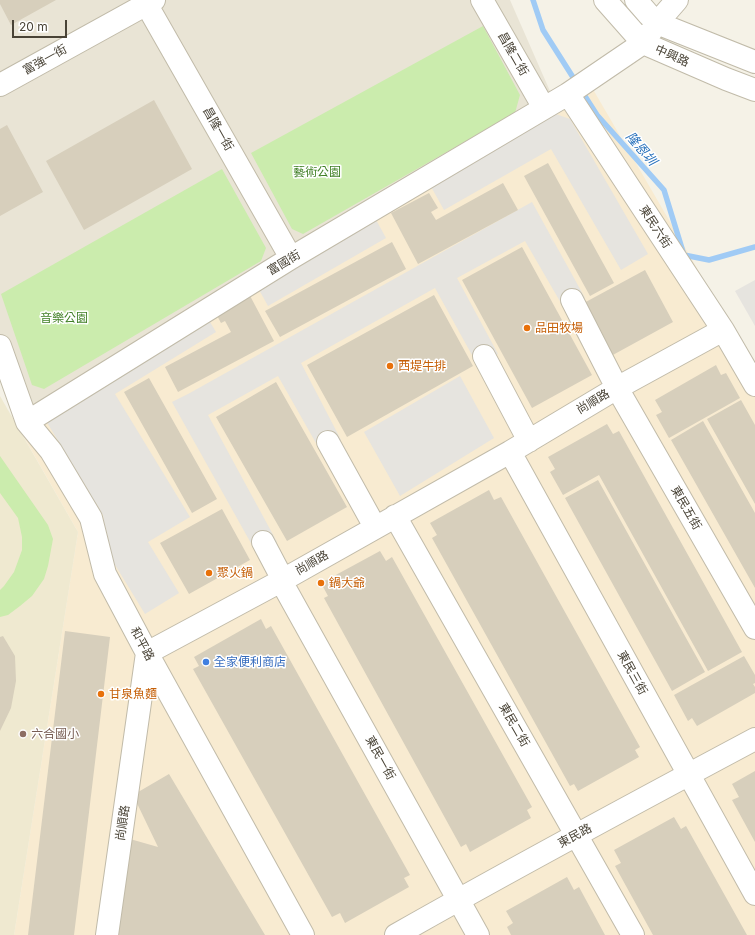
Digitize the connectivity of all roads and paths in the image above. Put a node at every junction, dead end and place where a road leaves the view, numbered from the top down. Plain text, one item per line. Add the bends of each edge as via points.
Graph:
1 (482, 0) edge
2 (605, 0) edge
3 (636, 0) edge
4 (677, 0) edge
5 (148, 1) edge
6 (658, 23) junction
7 (636, 48) junction
8 (755, 62) edge
9 (0, 85) edge
10 (755, 90) edge
11 (570, 92) junction
12 (544, 108) junction
13 (291, 258) junction
14 (572, 300) dead end
15 (723, 330) junction
16 (0, 346) edge
17 (484, 356) dead end
18 (755, 385) edge
19 (617, 388) junction
20 (27, 422) junction
21 (529, 441) junction
22 (328, 442) dead end
23 (510, 452) junction
24 (395, 516) junction
25 (375, 528) junction
26 (263, 542) dead end
27 (282, 580) junction
28 (755, 628) edge
29 (147, 652) junction
30 (755, 739) edge
31 (689, 774) junction
32 (577, 834) junction
33 (755, 894) edge
34 (459, 899) junction
35 (107, 935) edge
36 (303, 935) edge
37 (396, 935) edge
38 (478, 935) edge
39 (634, 935) edge

1 - 12 street, 昌隆二街
2 - 7 street, 中興路 via 625,24
3 - 6 street, 中興路
4 - 6 street
5 - 9 street, 富強一街
5 - 13 street, 昌隆一街
6 - 7 street
6 - 8 street, 中興路
7 - 10 street, 中興路
7 - 11 street
11 - 12 street
11 - 15 street, 東民六街
12 - 13 street, 富國街
13 - 20 street, 富國街
14 - 19 street, 東民五街
15 - 18 street, 東民六街
15 - 19 street, 尚順路
16 - 20 street, 和平路
17 - 21 street
19 - 21 street, 尚順路
19 - 28 street, 東民五街
20 - 29 street, 和平路 via 51,452 91,518 105,574
21 - 23 street, 尚順路
22 - 25 street
23 - 24 street, 尚順路
23 - 31 street, 東民三街
24 - 25 street, 尚順路
24 - 32 street, 東民二街
25 - 27 street, 尚順路
26 - 27 street, 東民一街
27 - 29 street, 尚順路
27 - 34 street, 東民一街
29 - 35 street, 尚順路
29 - 36 street, 和平路
30 - 31 street, 東民路
31 - 32 street, 東民路
31 - 33 street, 東民三街
32 - 34 street, 東民路
32 - 39 street, 東民二街
34 - 37 street, 東民路
34 - 38 street, 東民一街

